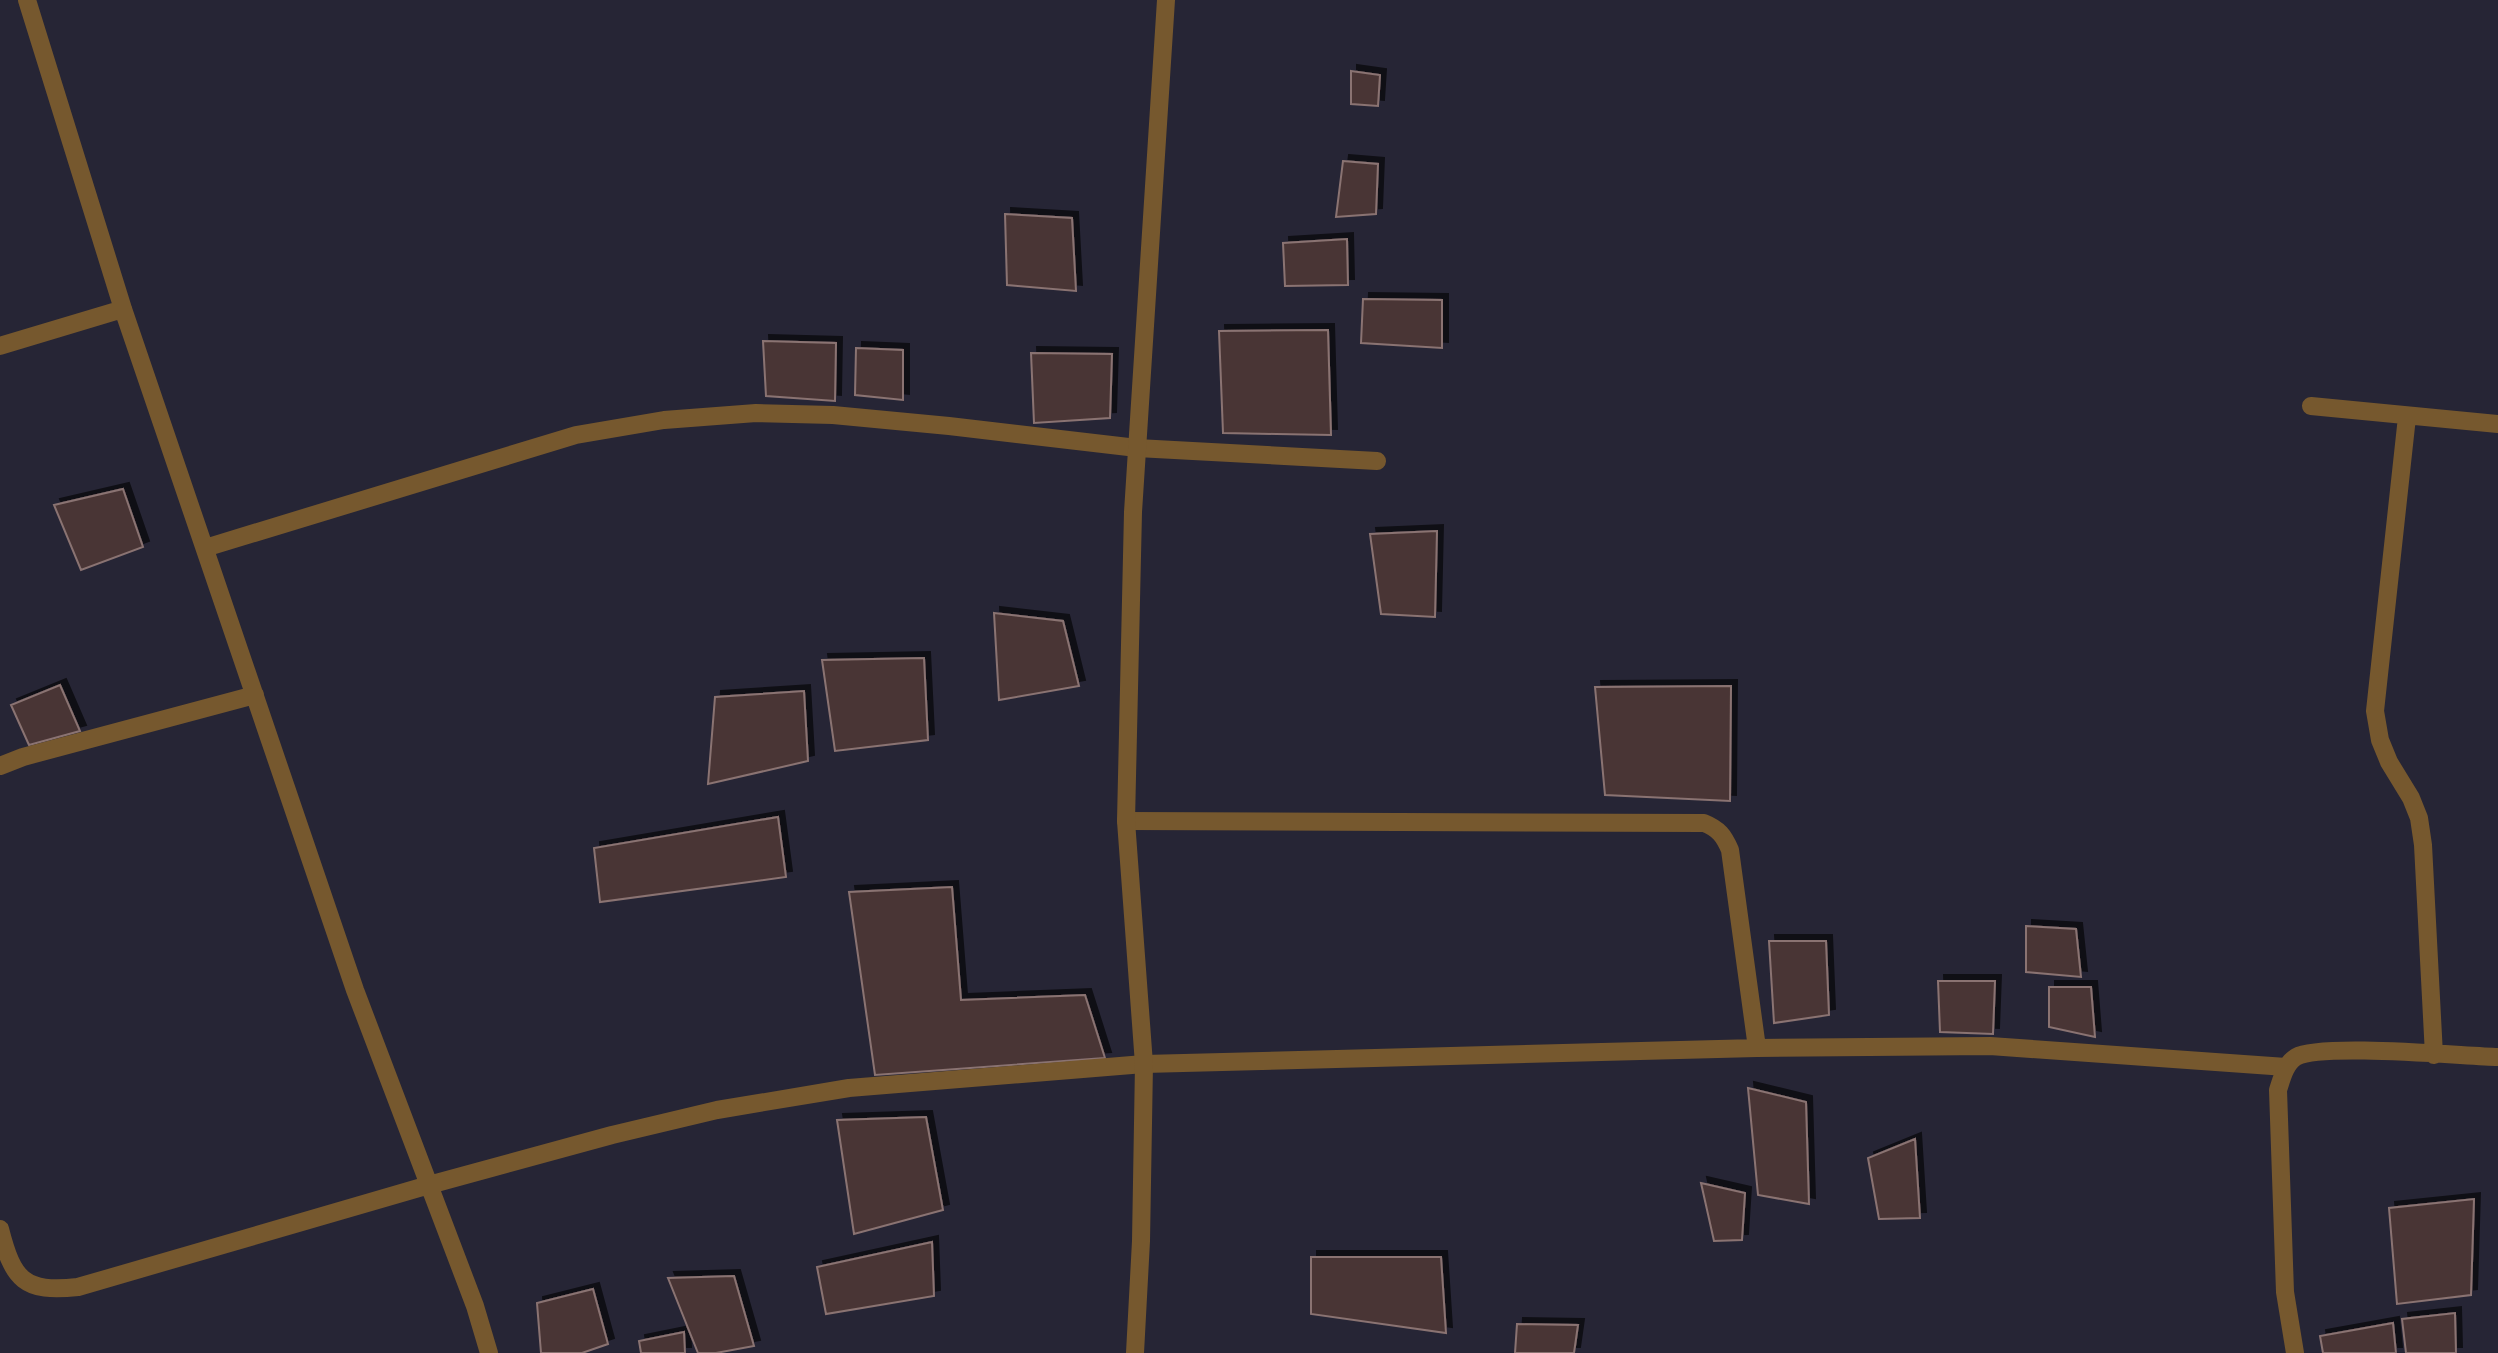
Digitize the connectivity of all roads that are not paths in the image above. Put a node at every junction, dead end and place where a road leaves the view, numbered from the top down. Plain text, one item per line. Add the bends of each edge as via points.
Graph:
1 (27, 0) edge
2 (1166, 0) edge
3 (123, 309) junction
4 (0, 346) edge
5 (2311, 406) dead end
6 (2407, 417) junction
7 (2498, 424) edge
8 (1137, 449) junction
9 (1377, 461) dead end
10 (205, 548) junction
11 (255, 695) junction
12 (0, 766) edge
13 (1126, 821) junction
14 (1757, 1048) junction
15 (2434, 1055) junction
16 (2498, 1057) edge
17 (1144, 1064) junction
18 (2286, 1067) junction
19 (429, 1185) junction
20 (0, 1229) edge
21 (489, 1353) edge
22 (1135, 1353) edge
23 (2295, 1353) edge

1 - 3 street
2 - 8 street
3 - 4 street
3 - 10 street
5 - 6 street
6 - 7 street
6 - 15 street via 2375,711 2380,740 2419,818
8 - 9 street
8 - 10 street via 833,415 756,413 664,420 576,435
8 - 13 street
10 - 11 street
11 - 12 street
11 - 19 street via 355,990
13 - 14 street via 1704,823 1724,835 1730,850
13 - 17 street
14 - 17 street
14 - 18 street via 1990,1046
15 - 16 street
15 - 18 street via 2313,1052
17 - 19 street via 849,1088 770,1101 612,1135
17 - 22 street
18 - 23 street via 2278,1090 2284,1278
19 - 20 street via 78,1287 54,1290 19,1277
19 - 21 street

